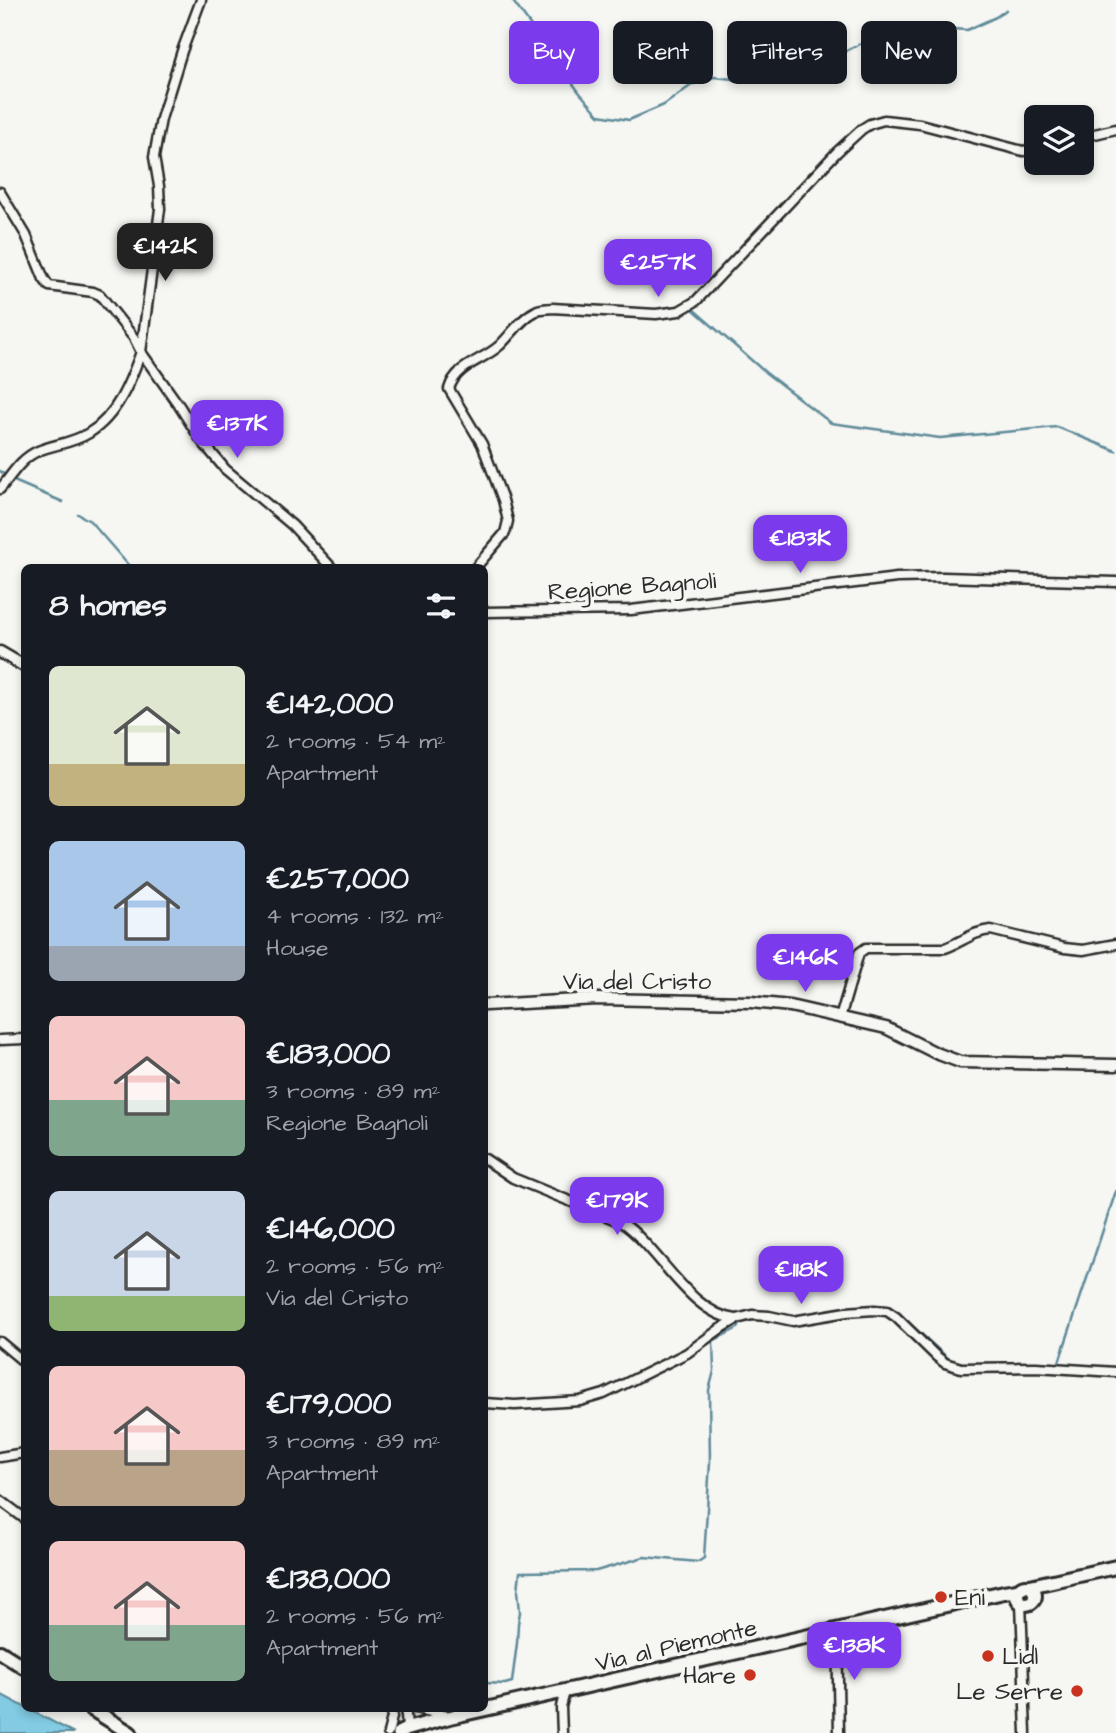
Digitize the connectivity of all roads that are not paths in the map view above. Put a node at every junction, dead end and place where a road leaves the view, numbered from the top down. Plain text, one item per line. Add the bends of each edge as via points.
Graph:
1 (201, 0) edge
2 (1116, 129) edge
3 (1094, 134) edge
4 (1024, 151) edge
5 (0, 192) edge
6 (141, 352) junction
7 (0, 489) edge
8 (328, 564) edge
9 (478, 564) edge
10 (1116, 582) edge
11 (488, 612) edge
12 (0, 652) edge
13 (21, 664) edge
14 (1116, 943) edge
15 (488, 1005) edge
16 (840, 1018) junction
17 (21, 1039) edge
18 (0, 1040) edge
19 (1116, 1065) edge
20 (488, 1160) edge
21 (737, 1319) junction
22 (0, 1342) edge
23 (21, 1360) edge
24 (1116, 1372) edge
25 (488, 1403) edge
26 (21, 1454) edge
27 (0, 1457) edge
28 (0, 1500) edge
29 (21, 1516) edge
30 (1116, 1567) edge
31 (1025, 1596) junction
32 (837, 1630) junction
33 (0, 1652) edge
34 (21, 1665) edge
35 (565, 1691) junction
36 (488, 1708) edge
37 (96, 1712) edge
38 (391, 1712) edge
39 (405, 1712) edge
40 (431, 1712) edge
41 (472, 1712) edge
42 (450, 1717) junction
43 (403, 1731) edge
44 (130, 1733) edge
45 (388, 1733) edge
46 (562, 1733) edge
47 (839, 1733) edge
48 (1026, 1733) edge

1 - 6 street via 161,119 154,157 160,209
2 - 3 street
4 - 9 street via 920,124 877,122 836,152 696,301 679,311 537,309 490,354 461,370 449,389 482,444 508,521 505,533
5 - 6 street via 26,235 46,283 100,295
6 - 7 street via 110,415 90,433 37,451
6 - 8 street via 217,460 292,525
10 - 11 street, Regione Bagnoli via 897,578 631,610
12 - 13 street
14 - 16 street via 1083,950 981,930 945,948 866,948 859,953
15 - 16 street, Via del Cristo via 597,999 751,1002
16 - 19 street, Via del Cristo via 886,1028 960,1062
17 - 18 street
20 - 21 street via 513,1178 621,1222 696,1299 724,1318
21 - 24 street via 752,1315 793,1321 887,1311 945,1363 961,1368
21 - 25 street via 687,1353 604,1394 580,1401
22 - 23 street
26 - 27 street
28 - 29 street
30 - 31 main road, Via al Piemonte via 1053,1582
31 - 32 main road, Via al Piemonte via 994,1594
31 - 48 street
32 - 35 main road, Via al Piemonte
32 - 47 street
33 - 34 main road
35 - 36 main road, Via al Piemonte
35 - 46 street
37 - 44 main road
38 - 45 street
39 - 43 street, Via al Piemonte
40 - 42 street, Via al Piemonte
41 - 42 main road, Via al Piemonte
42 - 43 main road, Via al Piemonte

